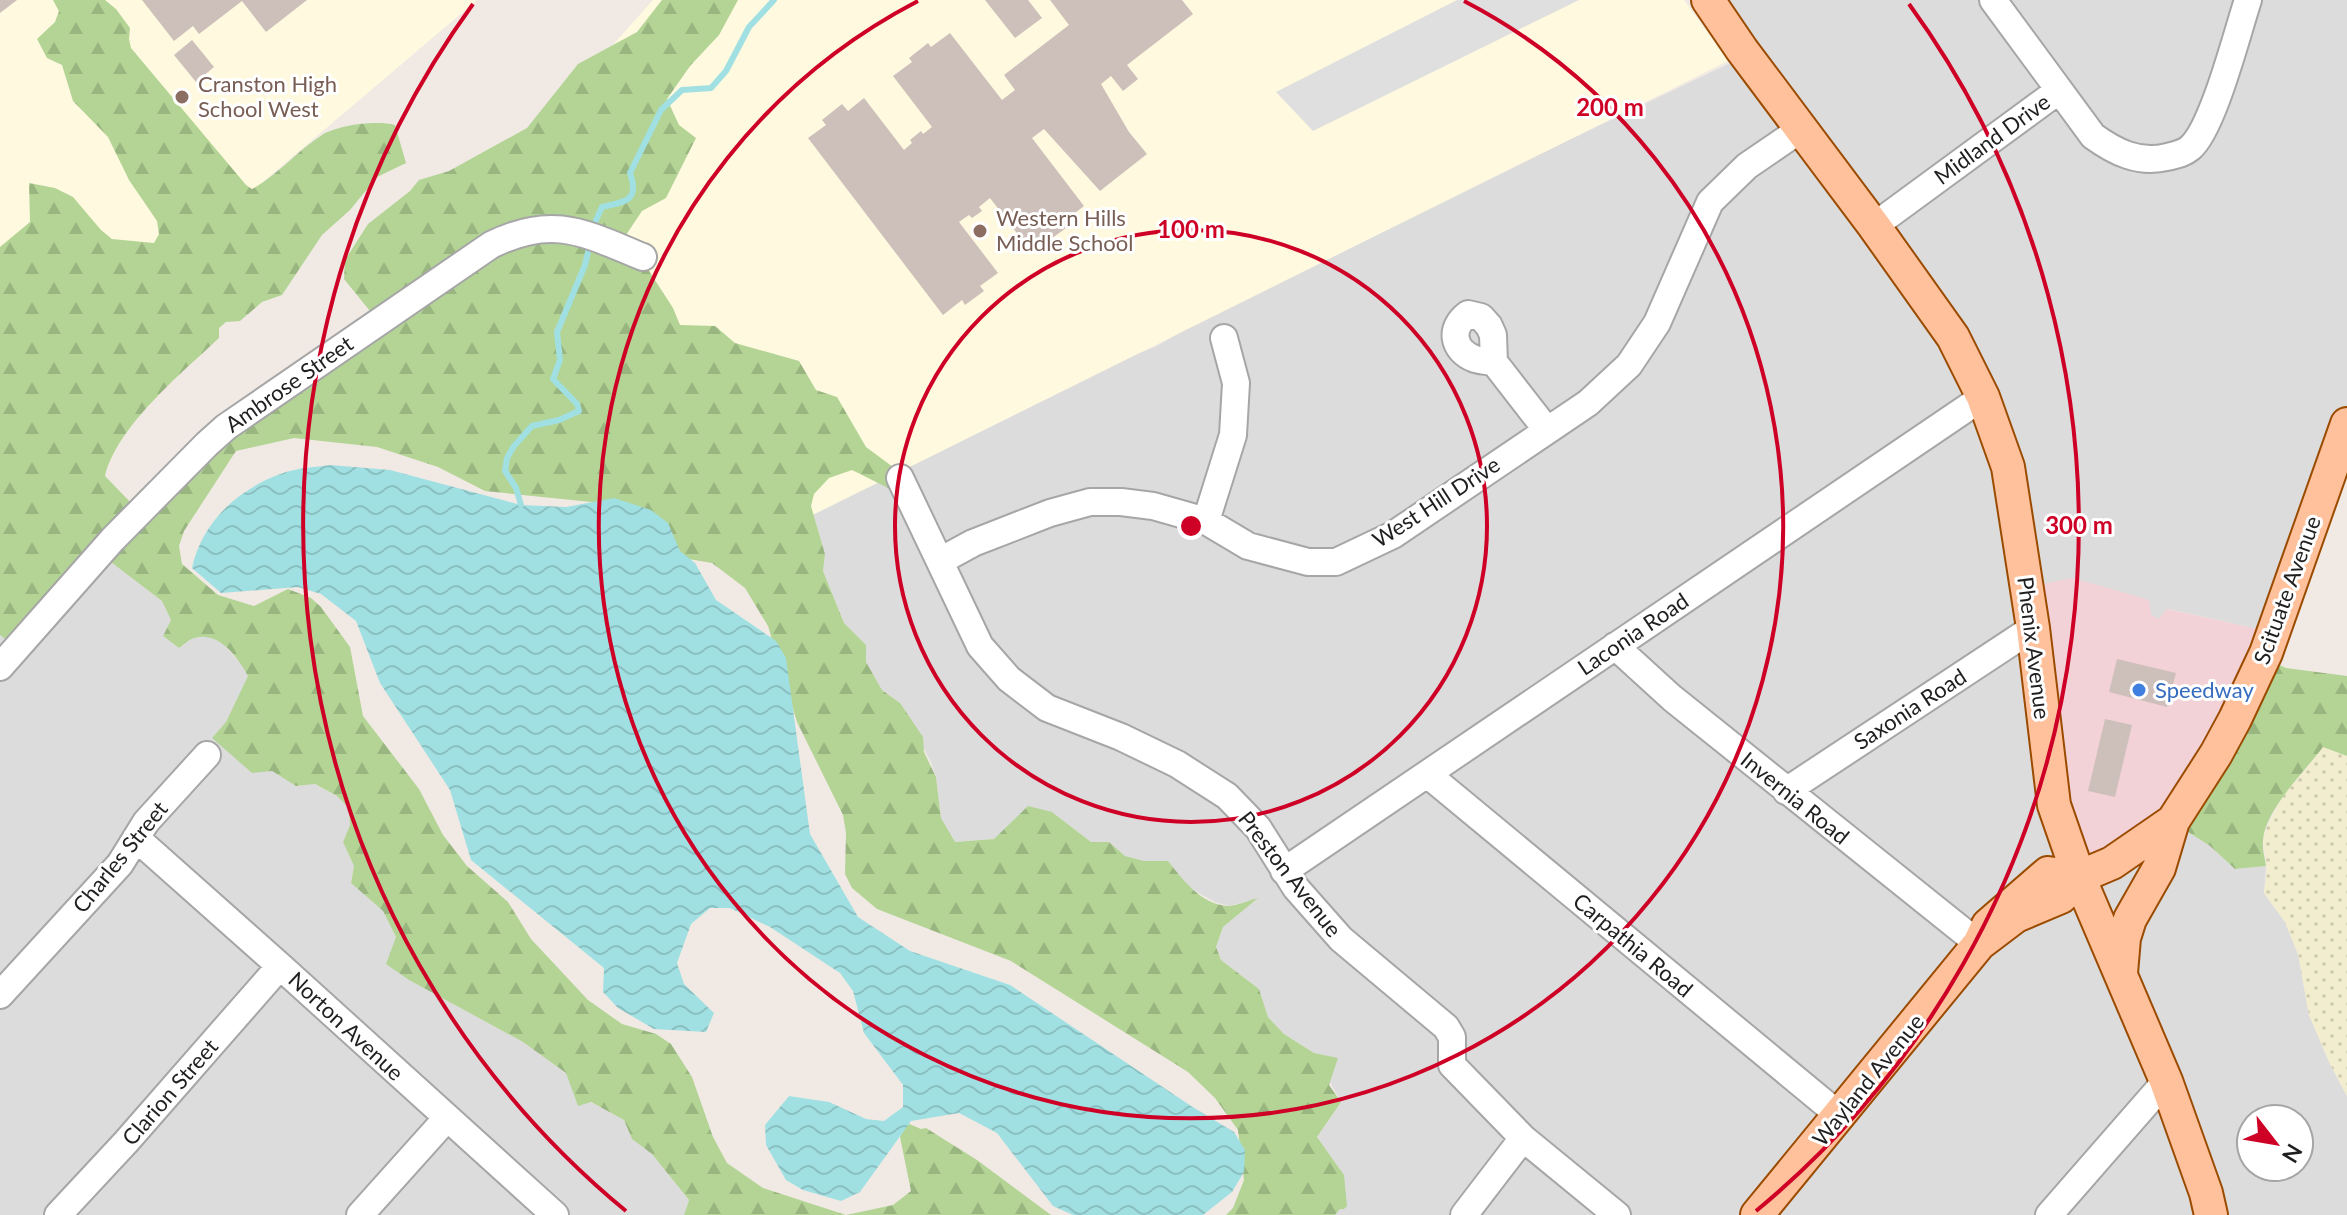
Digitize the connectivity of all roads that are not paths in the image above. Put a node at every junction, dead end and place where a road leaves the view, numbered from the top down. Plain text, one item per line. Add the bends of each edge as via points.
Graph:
1 (1708, 0) edge
2 (1993, 0) edge
3 (2248, 0) edge
4 (2058, 91) junction
5 (1801, 129) junction
6 (1874, 226) junction
7 (643, 257) dead end
8 (1224, 338) dead end
9 (1494, 362) dead end
10 (1983, 397) junction
11 (2347, 424) edge
12 (1546, 429) junction
13 (900, 478) dead end
14 (1206, 521) junction
15 (940, 561) junction
16 (2033, 628) junction
17 (1615, 646) junction
18 (0, 667) edge
19 (207, 755) dead end
20 (1427, 774) junction
21 (1786, 791) junction
22 (2173, 821) junction
23 (136, 838) junction
24 (1284, 871) junction
25 (2079, 877) junction
26 (1979, 944) junction
27 (280, 966) junction
28 (2121, 976) junction
29 (0, 995) edge
30 (2166, 1081) junction
31 (1839, 1115) junction
32 (447, 1118) junction
33 (1523, 1138) junction
34 (58, 1215) edge
35 (360, 1215) edge
36 (555, 1215) edge
37 (1464, 1215) edge
38 (1617, 1215) edge
39 (1757, 1215) edge
40 (2049, 1215) edge
41 (2211, 1215) edge

1 - 5 main road, Phenix Avenue
2 - 4 street, Midland Drive
3 - 4 street via 2211,115 2188,150 2155,160 2110,149
4 - 6 street, Midland Drive
5 - 6 main road, Phenix Avenue
5 - 12 street, West Hill Drive via 1747,166 1710,202 1657,323 1629,365 1588,403
6 - 10 main road, Phenix Avenue via 1953,337
7 - 18 street, Ambrose Street via 552,227 491,245 216,435 113,539
8 - 14 street via 1236,383 1233,435
9 - 12 street
10 - 16 main road, Phenix Avenue via 2008,467
10 - 17 street, Laconia Road
11 - 22 main road, Scituate Avenue via 2266,653 2216,754
12 - 14 street, West Hill Drive via 1393,535 1336,562 1308,562 1248,546
13 - 15 street, Preston Avenue
14 - 15 street, West Hill Drive via 1153,506 1090,502 973,543
15 - 24 street, Preston Avenue via 980,646 1009,679 1047,708 1177,764 1227,796 1258,828
16 - 21 street, Saxonia Road
16 - 25 main road, Phenix Avenue via 2054,805
17 - 20 street, Laconia Road
17 - 21 street, Invernia Road
19 - 23 street, Charles Street
20 - 24 street, Laconia Road
20 - 31 street, Carpathia Road
21 - 26 street, Invernia Road
22 - 25 main road, Scituate Avenue via 2112,863
22 - 28 main road via 2159,868 2130,919
23 - 27 street, Norton Avenue
23 - 29 street, Charles Street via 120,864
24 - 33 street, Preston Avenue via 1341,939 1446,1027 1452,1037 1452,1065
25 - 26 main road, Wayland Avenue via 2061,897 2016,916
25 - 28 main road, Phenix Avenue
26 - 31 main road, Wayland Avenue
27 - 32 street, Norton Avenue
27 - 34 street, Clarion Street
28 - 30 main road, Phenix Avenue
30 - 40 street
30 - 41 main road, Phenix Avenue
31 - 39 main road, Wayland Avenue
32 - 35 street
32 - 36 street, Norton Avenue
33 - 37 street
33 - 38 street, Preston Avenue

